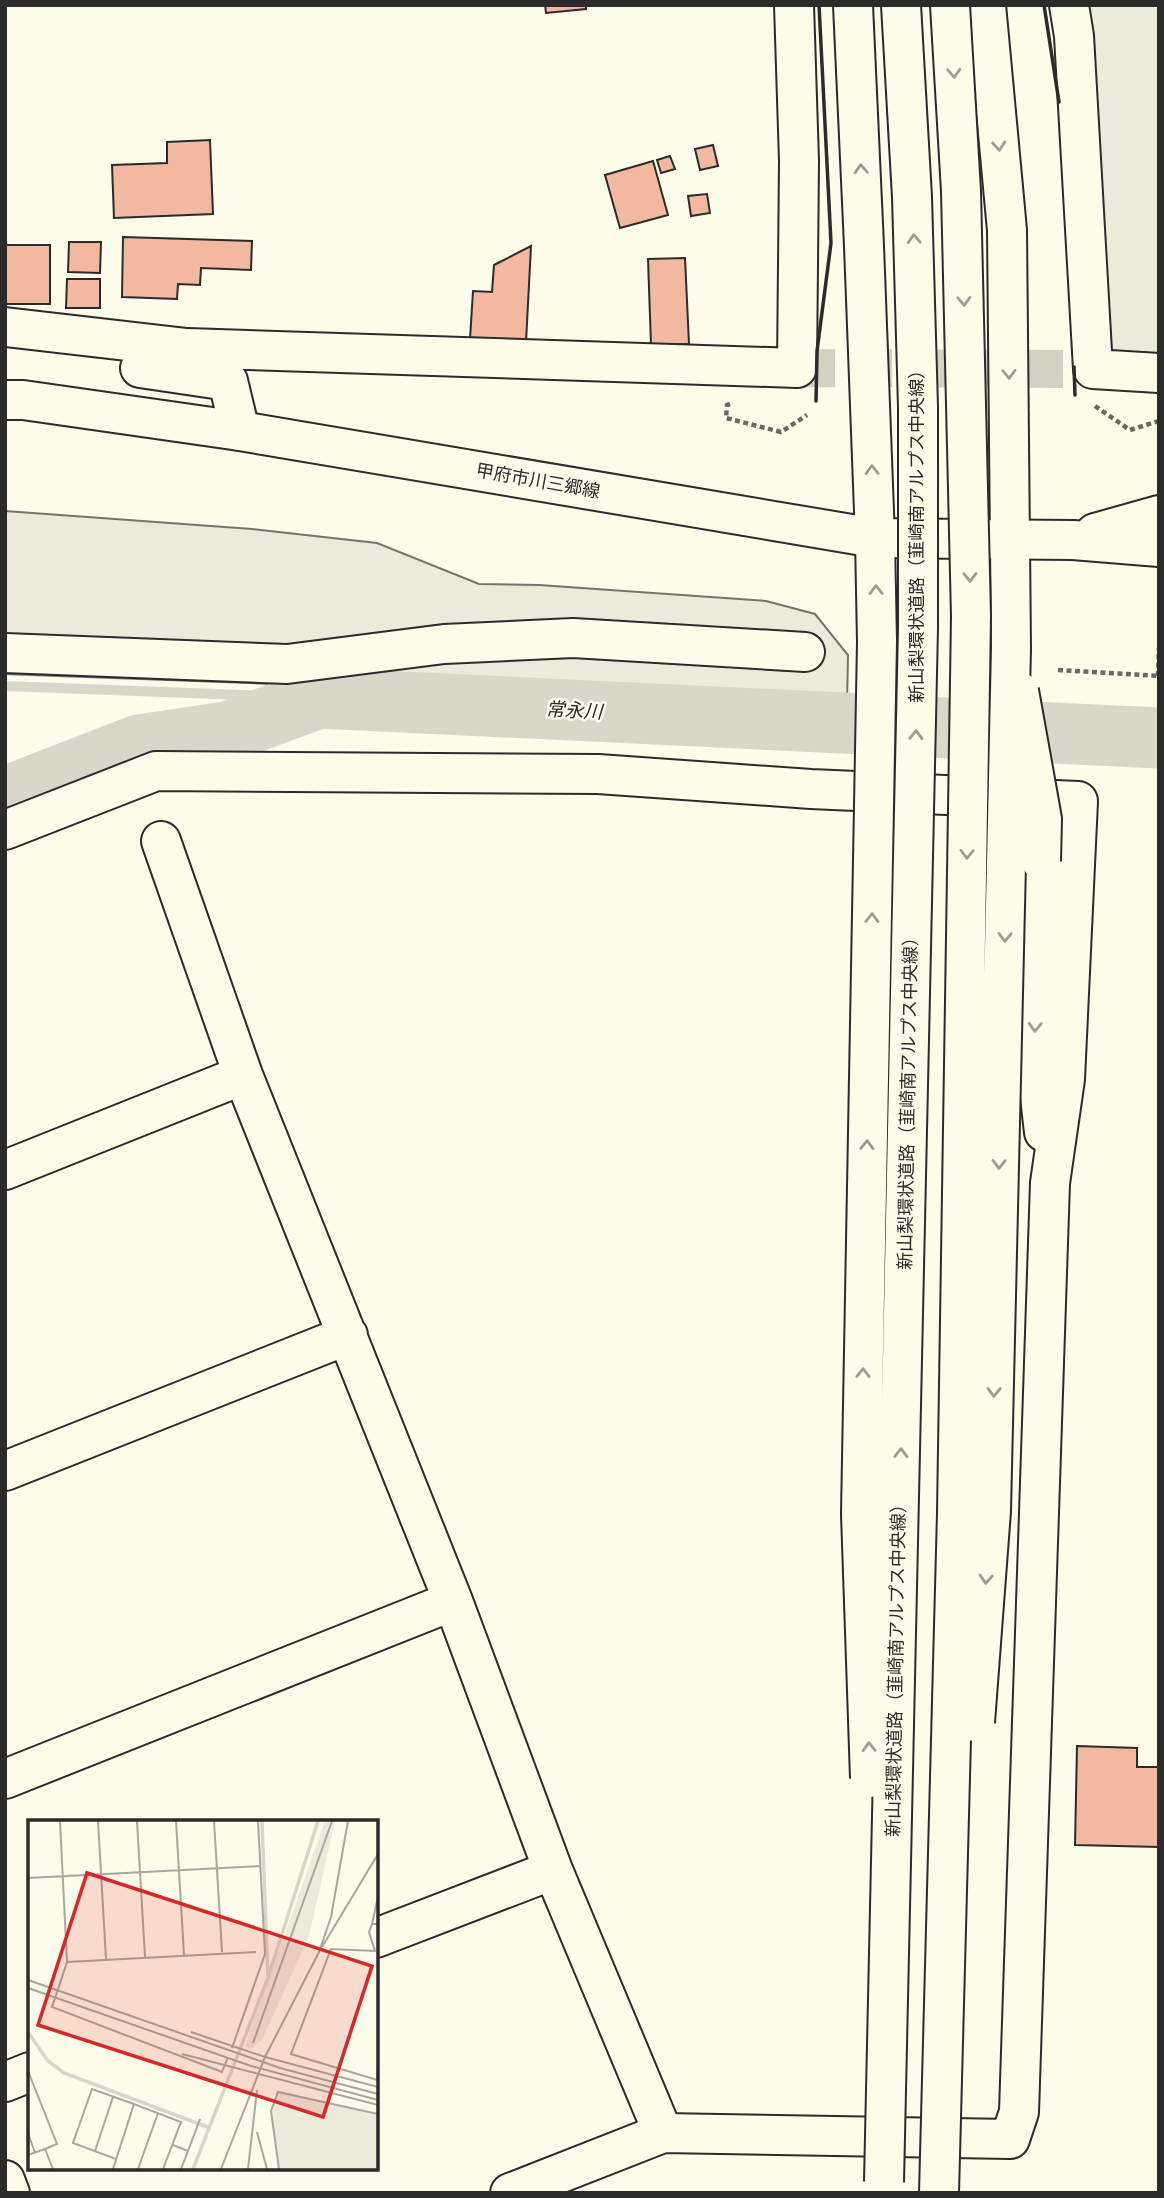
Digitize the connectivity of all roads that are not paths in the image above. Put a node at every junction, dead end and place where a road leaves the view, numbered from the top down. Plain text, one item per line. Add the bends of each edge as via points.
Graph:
1 (794, 5) edge
2 (853, 5) edge
3 (901, 5) edge
4 (950, 5) edge
5 (986, 5) edge
6 (1069, 5) edge
7 (5, 327) edge
8 (5, 349) edge
9 (1159, 373) edge
10 (11, 398) edge
11 (240, 431) junction
12 (1159, 515) edge
13 (875, 538) junction
14 (1011, 540) junction
15 (1073, 540) junction
16 (1159, 547) edge
17 (1011, 648) junction
18 (805, 652) dead end
19 (5, 653) edge
20 (5, 831) edge
21 (161, 841) dead end
22 (243, 1075) junction
23 (5, 1170) edge
24 (1050, 1183) junction
25 (348, 1335) junction
26 (5, 1471) edge
27 (453, 1601) junction
28 (5, 1779) edge
29 (552, 1870) junction
30 (378, 1937) edge
31 (28, 2073) edge
32 (5, 2082) edge
33 (663, 2133) junction
34 (5, 2180) edge
35 (884, 2188) edge
36 (10, 2193) edge
37 (510, 2193) edge
38 (939, 2193) edge
39 (953, 2193) edge

1 - 7 main road via 799,161 797,368 187,348
13 -> 2 main road
35 -> 3 main road, 新山梨環状道路（韮崎南アルプス中央線）, bridge via 918,628 917,341
4 -> 38 main road, bridge via 961,191 971,617 957,1513
5 -> 14 main road via 1007,230
6 - 9 main road via 1093,369
8 - 11 main road via 228,381
10 - 11 main road, 甲府市川三郷線
11 - 13 main road, 甲府市川三郷線
12 - 15 main road, 甲府市川三郷線
13 - 14 main road, 甲府市川三郷線
35 -> 13 main road, bridge via 861,1514
14 - 15 main road, 甲府市川三郷線
14 - 17 main road
15 - 16 main road, 甲府市川三郷線
17 -> 24 main road, bridge via 1042,819 1035,1053
17 -> 39 main road, bridge via 991,1511 974,1737
18 - 19 main road via 573,638 444,644 287,664
20 - 24 main road via 156,771 598,774 1078,801 1065,1079
21 - 22 main road
22 - 23 main road
22 - 25 main road
24 - 33 main road via 1019,2112 1010,2139
25 - 26 main road
25 - 27 main road
27 - 28 main road
27 - 29 main road
29 - 30 main road
29 - 33 main road
31 - 32 main road
33 - 37 main road
34 - 36 main road

